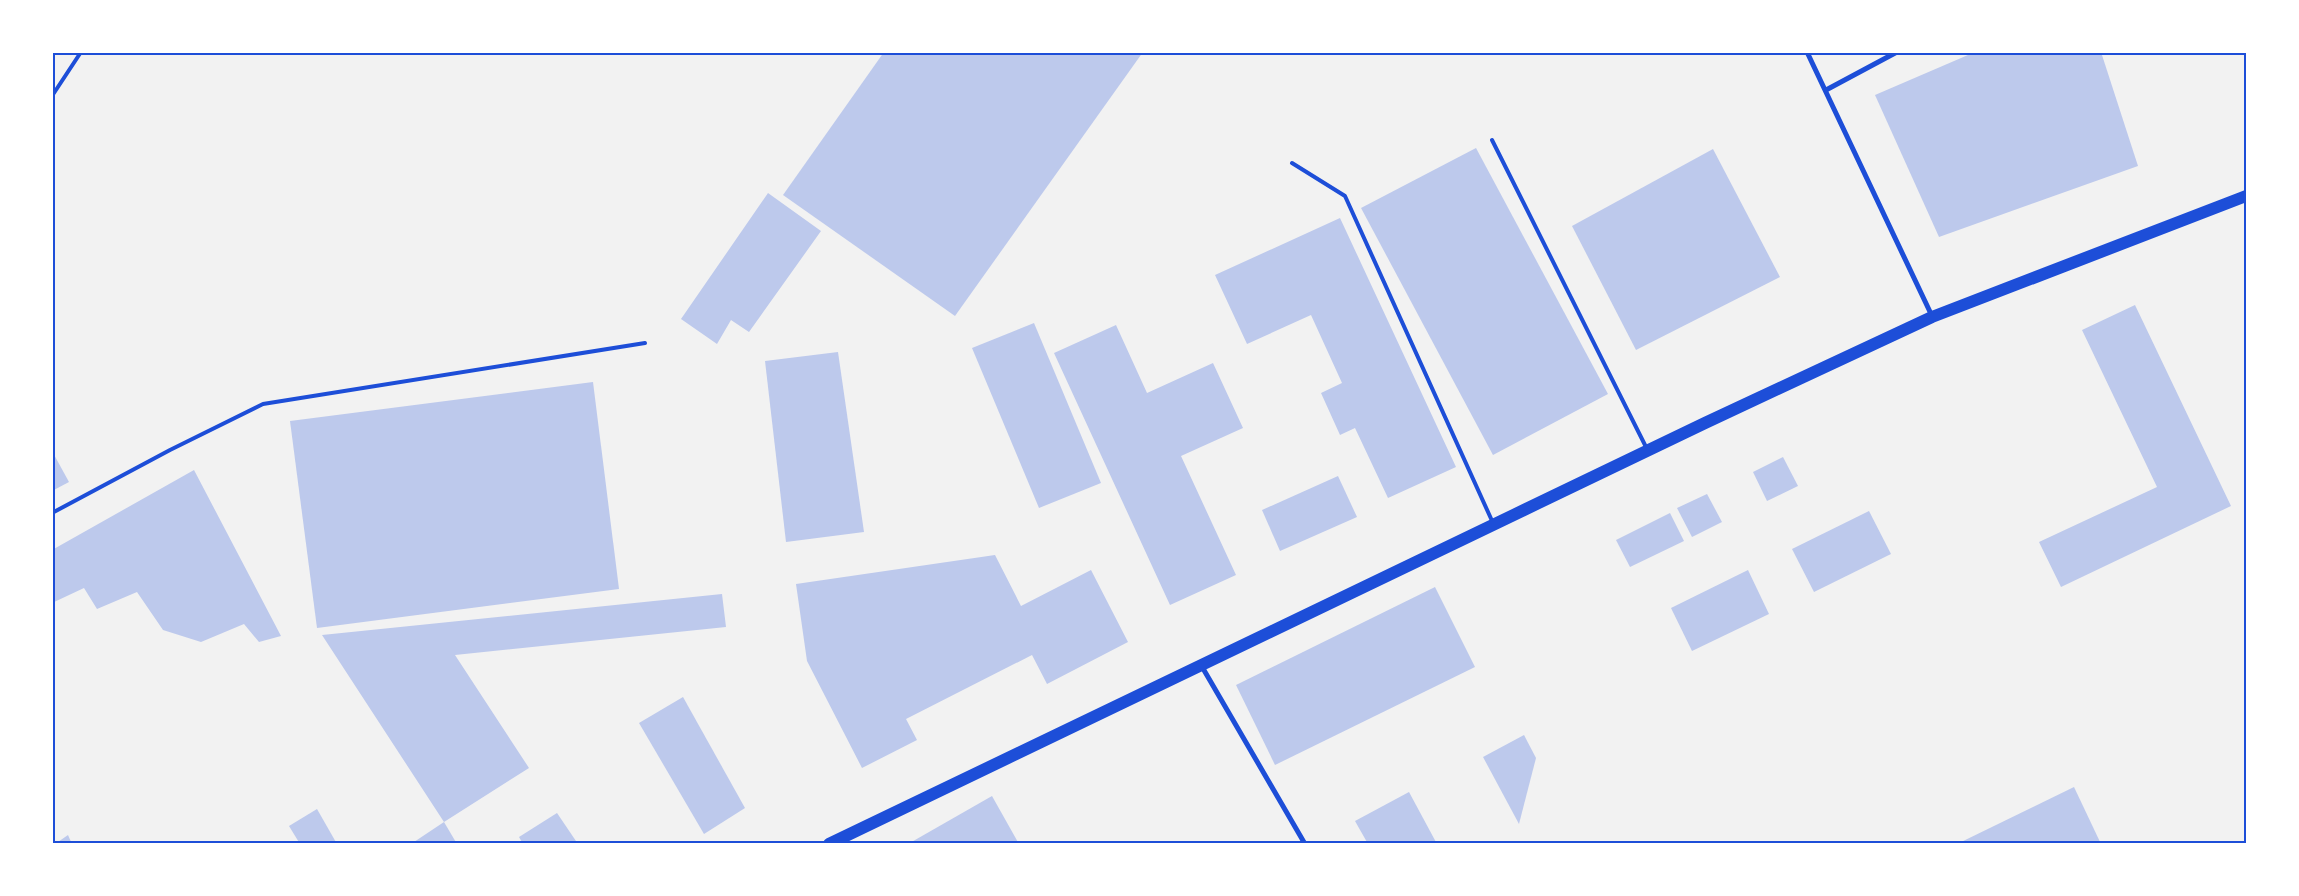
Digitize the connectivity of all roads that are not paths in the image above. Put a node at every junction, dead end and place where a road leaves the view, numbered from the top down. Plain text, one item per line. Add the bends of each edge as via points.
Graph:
1 (81, 52) edge
2 (1807, 52) edge
3 (1898, 52) edge
4 (1826, 90) junction
5 (52, 96) edge
6 (1492, 140) dead end
7 (1292, 163) dead end
8 (2246, 196) edge
9 (1932, 317) junction
10 (645, 343) dead end
11 (1648, 451) junction
12 (52, 513) edge
13 (1494, 525) junction
14 (1201, 665) junction
15 (829, 844) edge
16 (1306, 844) edge

1 - 5 lane
2 - 4 street
3 - 4 street
4 - 9 street
6 - 11 lane
7 - 13 lane via 1345,196
8 - 9 main road
9 - 11 main road
10 - 12 lane via 264,404
11 - 13 main road
13 - 14 main road
14 - 15 main road
14 - 16 street

